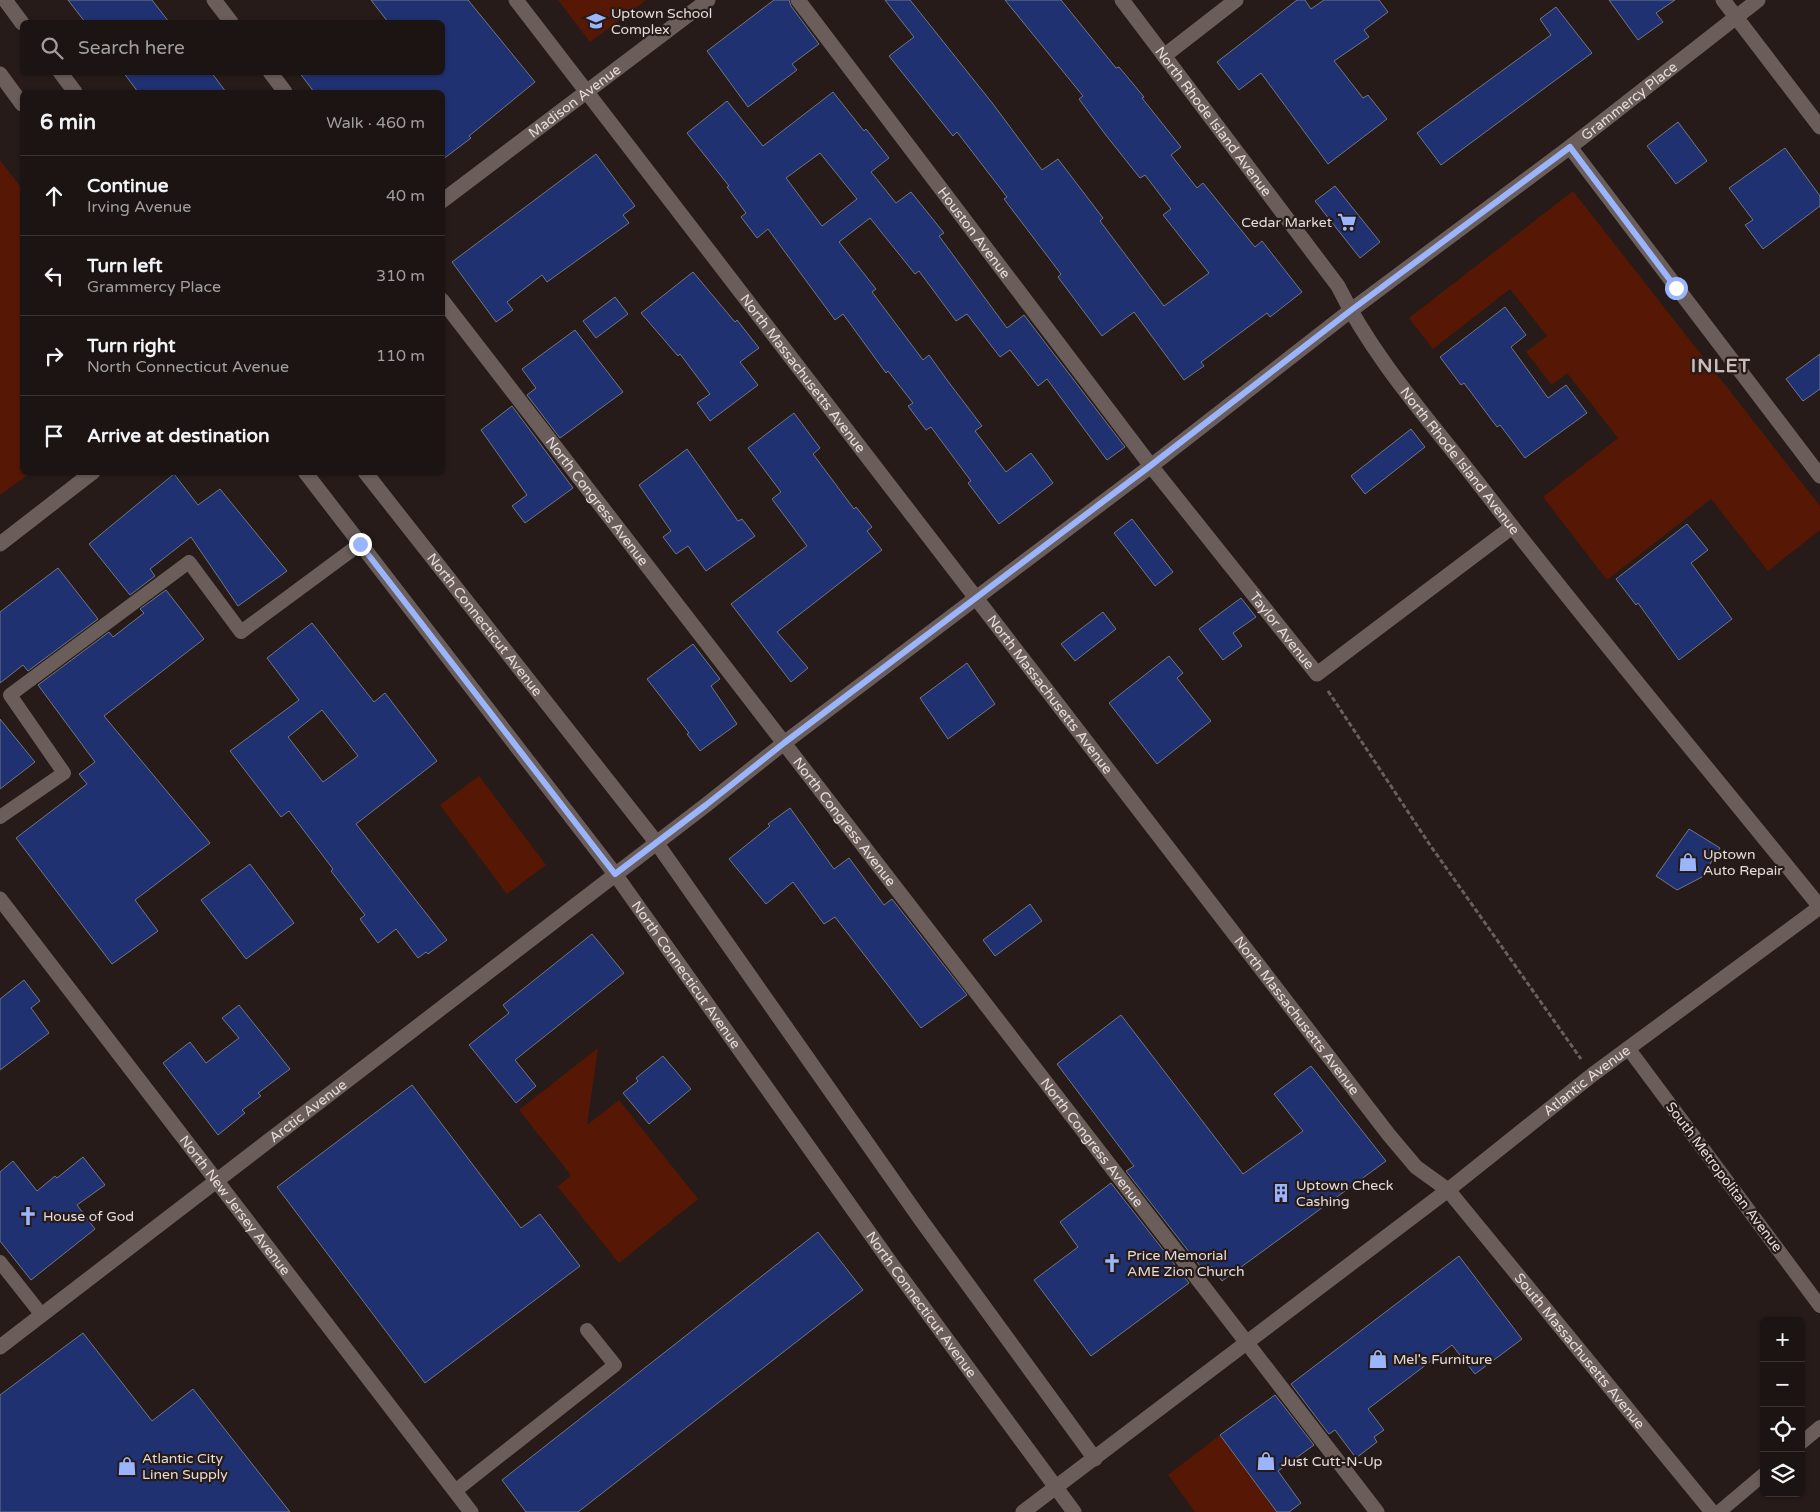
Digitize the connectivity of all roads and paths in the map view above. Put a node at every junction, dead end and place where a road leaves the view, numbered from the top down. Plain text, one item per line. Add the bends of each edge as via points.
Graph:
1 (5, 0) edge
2 (214, 0) edge
3 (516, 0) edge
4 (708, 0) edge
5 (798, 0) edge
6 (1122, 0) edge
7 (1236, 0) edge
8 (1723, 0) edge
9 (1758, 0) edge
10 (1736, 17) junction
11 (20, 20) edge
12 (229, 20) edge
13 (1164, 56) junction
14 (0, 74) edge
15 (62, 75) edge
16 (272, 75) edge
17 (74, 90) edge
18 (284, 90) edge
19 (586, 93) junction
20 (20, 101) edge
21 (1820, 127) edge
22 (1570, 147) junction
23 (445, 199) edge
24 (445, 304) edge
25 (1350, 311) junction
26 (1150, 466) junction
27 (89, 475) edge
28 (307, 475) edge
29 (367, 475) edge
30 (1820, 476) edge
31 (1512, 527) junction
32 (0, 544) edge
33 (360, 544) junction
34 (976, 599) junction
35 (1317, 674) junction
36 (784, 743) junction
37 (0, 817) edge
38 (656, 842) junction
39 (615, 874) junction
40 (0, 899) edge
41 (1820, 907) edge
42 (1628, 1048) junction
43 (1592, 1075) junction
44 (216, 1182) junction
45 (1448, 1190) junction
46 (0, 1262) edge
47 (1820, 1306) edge
48 (41, 1314) junction
49 (586, 1330) dead end
50 (1247, 1343) junction
51 (0, 1347) edge
52 (1820, 1427) edge
53 (1805, 1439) edge
54 (1094, 1459) junction
55 (1760, 1477) edge
56 (1055, 1488) junction
57 (455, 1492) junction
58 (471, 1512) edge
59 (1023, 1512) edge
60 (1074, 1512) edge
61 (1377, 1512) edge
62 (1712, 1512) edge
63 (1719, 1512) edge

1 - 11 street
2 - 12 street
3 - 19 street, North Massachusetts Avenue
4 - 19 street, Madison Avenue
5 - 26 street, Houston Avenue
6 - 13 street, North Rhode Island Avenue
7 - 13 street
8 - 10 street
9 - 10 street, Grammercy Place
10 - 21 street
10 - 22 street, Grammercy Place
13 - 25 street, North Rhode Island Avenue via 1338,286
14 - 20 street
15 - 17 street
16 - 18 street
19 - 23 street, Madison Avenue
19 - 34 street, North Massachusetts Avenue
22 - 25 street, Grammercy Place
22 - 30 street
24 - 36 street, North Congress Avenue
25 - 26 street, Grammercy Place
25 - 31 street, North Rhode Island Avenue via 1372,347
26 - 34 street, Grammercy Place
26 - 35 street, Taylor Avenue
27 - 32 street
28 - 33 street, North Connecticut Avenue
29 - 38 street, North Connecticut Avenue
31 - 35 street, Taylor Avenue
31 - 41 street, North Rhode Island Avenue
33 - 37 lane via 241,632 189,562 10,695 64,772
33 - 39 street, North Connecticut Avenue
34 - 36 street, Grammercy Place
34 - 45 street, North Massachusetts Avenue via 1389,1135 1416,1167
35 - 43 path via 1430,845
36 - 38 street, Grammercy Place
36 - 50 street, North Congress Avenue
38 - 39 street, Grammercy Place
38 - 54 street, North Connecticut Avenue via 921,1220
39 - 44 street, Arctic Avenue
39 - 56 street, North Connecticut Avenue
40 - 44 street, North New Jersey Avenue
41 - 42 street, Atlantic Avenue
42 - 43 street, Atlantic Avenue
42 - 47 lane, South Metropolitan Avenue
43 - 45 street, Atlantic Avenue
44 - 48 street, Arctic Avenue
44 - 57 street, North New Jersey Avenue
45 - 50 street, Atlantic Avenue
45 - 62 street, South Massachusetts Avenue
46 - 48 lane
48 - 51 street, Arctic Avenue
49 - 57 lane via 615,1365
50 - 54 street, Atlantic Avenue
50 - 61 street, North Congress Avenue
52 - 53 lane
54 - 56 street, Atlantic Avenue
55 - 63 lane
56 - 59 street, Atlantic Avenue
56 - 60 street, North Connecticut Avenue
57 - 58 street, North New Jersey Avenue

